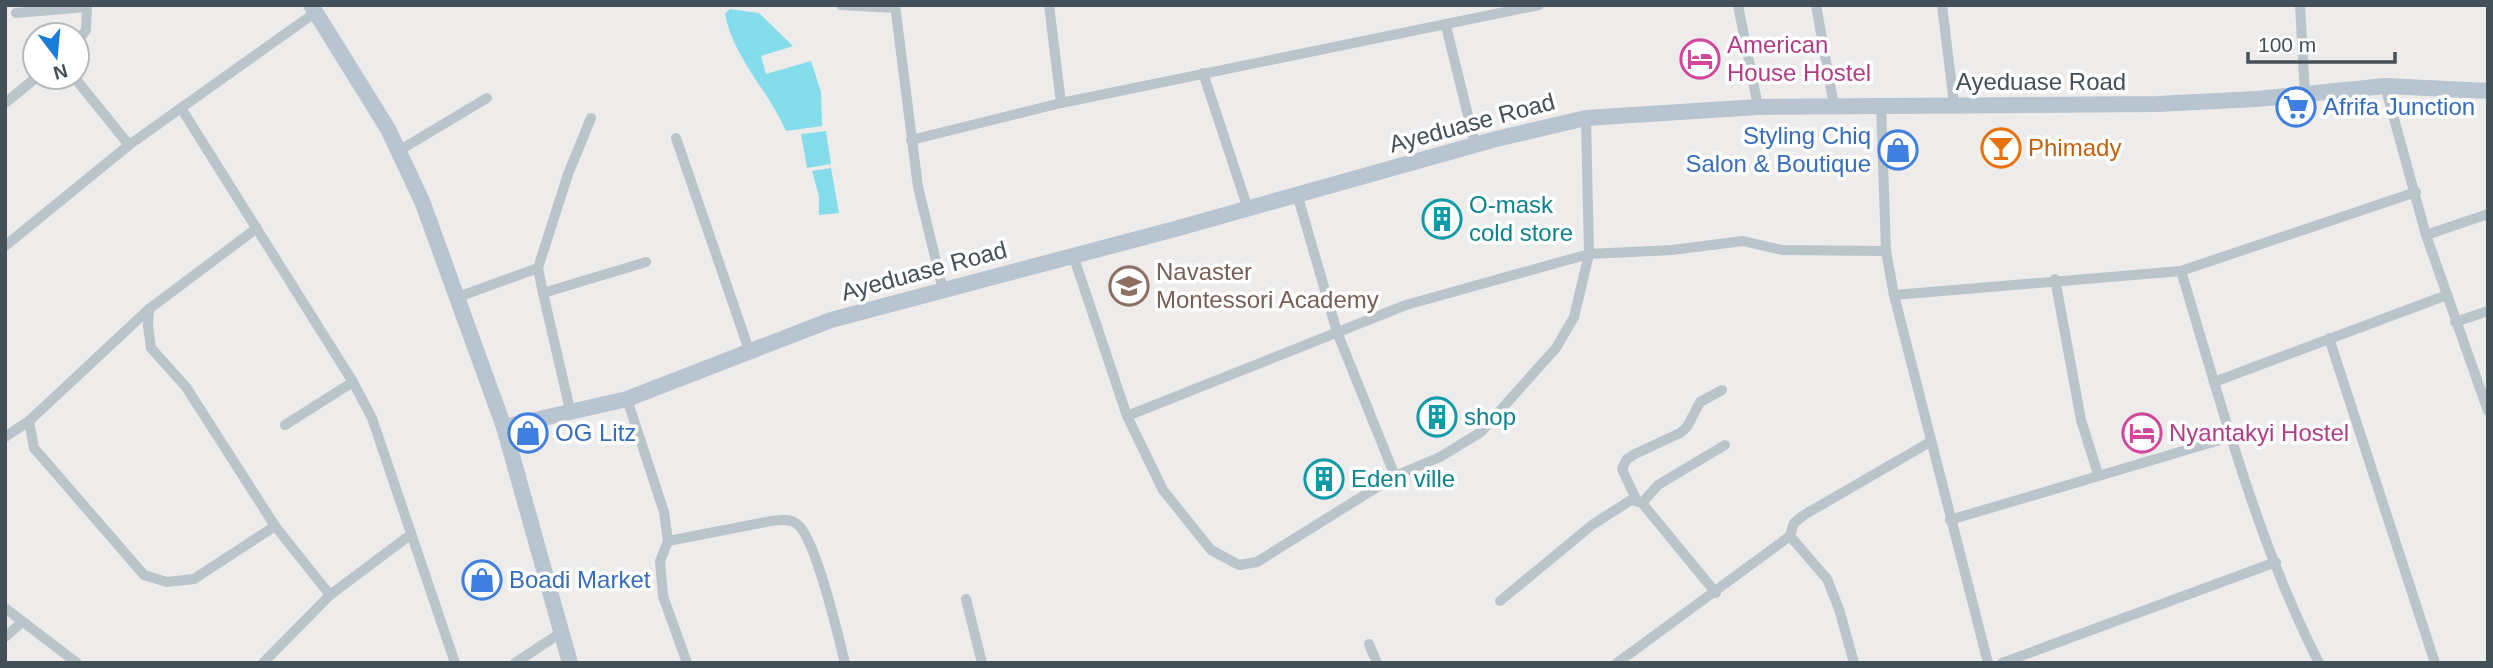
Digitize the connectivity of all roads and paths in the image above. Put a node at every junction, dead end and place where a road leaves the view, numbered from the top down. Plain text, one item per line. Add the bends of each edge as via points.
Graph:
1 (841, 5) edge
2 (1049, 5) edge
3 (1539, 5) edge
4 (1738, 5) edge
5 (1816, 5) edge
6 (1942, 5) edge
7 (2300, 5) edge
8 (87, 6) edge
9 (895, 7) edge
10 (314, 8) edge
11 (16, 13) dead end
12 (1446, 26) junction
13 (1203, 73) junction
14 (2385, 86) junction
15 (21, 90) edge
16 (85, 91) edge
17 (2488, 91) edge
18 (2305, 95) junction
19 (487, 98) dead end
20 (5, 103) edge
21 (1061, 103) junction
22 (1881, 104) junction
23 (1954, 104) junction
24 (1834, 106) junction
25 (181, 107) junction
26 (1758, 107) junction
27 (591, 118) dead end
28 (1586, 118) junction
29 (676, 138) dead end
30 (911, 140) junction
31 (1475, 144) junction
32 (129, 145) junction
33 (400, 150) junction
34 (2416, 192) junction
35 (1297, 194) junction
36 (1248, 209) junction
37 (2488, 214) edge
38 (257, 228) junction
39 (2426, 235) junction
40 (5, 246) edge
41 (1886, 251) junction
42 (1589, 254) junction
43 (1073, 255) junction
44 (646, 261) dead end
45 (538, 268) junction
46 (2181, 271) junction
47 (2055, 279) junction
48 (943, 290) junction
49 (543, 293) junction
50 (1894, 295) junction
51 (2447, 295) junction
52 (458, 297) junction
53 (149, 309) junction
54 (2488, 311) edge
55 (2455, 322) junction
56 (1338, 332) junction
57 (2329, 338) junction
58 (749, 350) junction
59 (354, 382) junction
60 (2214, 382) junction
61 (1722, 390) dead end
62 (627, 399) junction
63 (2488, 411) edge
64 (570, 414) junction
65 (1127, 416) junction
66 (29, 421) junction
67 (285, 425) dead end
68 (504, 428) junction
69 (5, 437) edge
70 (2230, 437) junction
71 (1930, 442) junction
72 (1725, 446) dead end
73 (2098, 474) junction
74 (1395, 476) junction
75 (1639, 502) junction
76 (1950, 520) junction
77 (275, 526) junction
78 (410, 535) junction
79 (1790, 536) junction
80 (668, 541) junction
81 (2276, 562) junction
82 (1716, 593) junction
83 (330, 595) junction
84 (966, 598) dead end
85 (1500, 601) dead end
86 (5, 608) edge
87 (21, 623) junction
88 (562, 632) junction
89 (5, 637) edge
90 (1369, 644) dead end
91 (77, 663) edge
92 (263, 663) edge
93 (455, 663) edge
94 (515, 663) edge
95 (570, 663) edge
96 (687, 663) edge
97 (845, 663) edge
98 (982, 663) edge
99 (1377, 663) edge
100 (1618, 663) edge
101 (1854, 663) edge
102 (1988, 663) edge
103 (2002, 663) edge
104 (2319, 663) edge
105 (2435, 663) edge

1 - 9 street
2 - 21 street
3 - 12 street
4 - 26 street
5 - 24 street
6 - 23 street
7 - 18 street
8 - 11 street
9 - 30 street
10 - 25 street
10 - 33 street
12 - 13 street
12 - 31 street
13 - 21 street
13 - 36 street
14 - 17 street, Ayeduase Road
14 - 18 street, Ayeduase Road
14 - 34 street
15 - 20 street
16 - 32 street
18 - 23 street, Ayeduase Road via 2115,106
19 - 33 street
21 - 30 street
22 - 23 street, Ayeduase Road
22 - 24 street, Ayeduase Road
22 - 41 street
24 - 26 street, Ayeduase Road
25 - 32 street
25 - 38 street
26 - 28 street, Ayeduase Road
27 - 45 street
28 - 31 street, Ayeduase Road
28 - 42 street
29 - 58 street
30 - 48 street via 923,214
31 - 35 street, Ayeduase Road
32 - 40 street
33 - 52 street
34 - 39 street
34 - 46 street
35 - 36 street, Ayeduase Road
35 - 56 street
36 - 43 street, Ayeduase Road
37 - 39 street
38 - 53 street
38 - 59 street
39 - 51 street
41 - 42 street via 1782,250 1743,241
41 - 50 street
42 - 56 street via 1406,305
42 - 74 street via 1574,317 1536,374 1480,432 1440,457
43 - 48 street, Ayeduase Road
43 - 65 street
44 - 49 street
45 - 49 street
45 - 52 street
46 - 47 street
46 - 60 street
47 - 50 street
47 - 73 street via 2081,420
48 - 58 street, Ayeduase Road via 831,320
49 - 64 street
50 - 71 street
51 - 55 street
51 - 57 street
52 - 68 street
53 - 66 street
53 - 77 street via 151,348 186,387
54 - 55 street
55 - 63 street
56 - 65 street
56 - 74 street
57 - 60 street
57 - 105 street
58 - 62 street, Ayeduase Road
59 - 67 street
59 - 78 street via 387,454
60 - 70 street
61 - 75 street via 1700,402 1680,433 1626,459 1622,469
62 - 64 street, Ayeduase Road
62 - 80 street via 656,480
64 - 68 street, Ayeduase Road
65 - 74 street via 1163,490 1211,550 1239,565 1256,562
66 - 69 street
66 - 77 street via 34,448 144,575 167,582 194,579
68 - 88 street
70 - 73 street
70 - 81 street
71 - 76 street
71 - 79 street via 1804,514 1794,523
72 - 75 street via 1658,485
73 - 76 street
75 - 82 street
75 - 85 street via 1626,500
76 - 102 street
77 - 83 street
78 - 83 street
78 - 93 street
79 - 82 street
79 - 101 street via 1827,579
80 - 96 street via 660,561 663,596
80 - 97 street via 771,521 798,524 814,554
81 - 103 street
81 - 104 street
82 - 100 street
83 - 92 street
84 - 98 street
86 - 87 street
87 - 89 street
87 - 91 street
88 - 94 street
88 - 95 street
90 - 99 street

